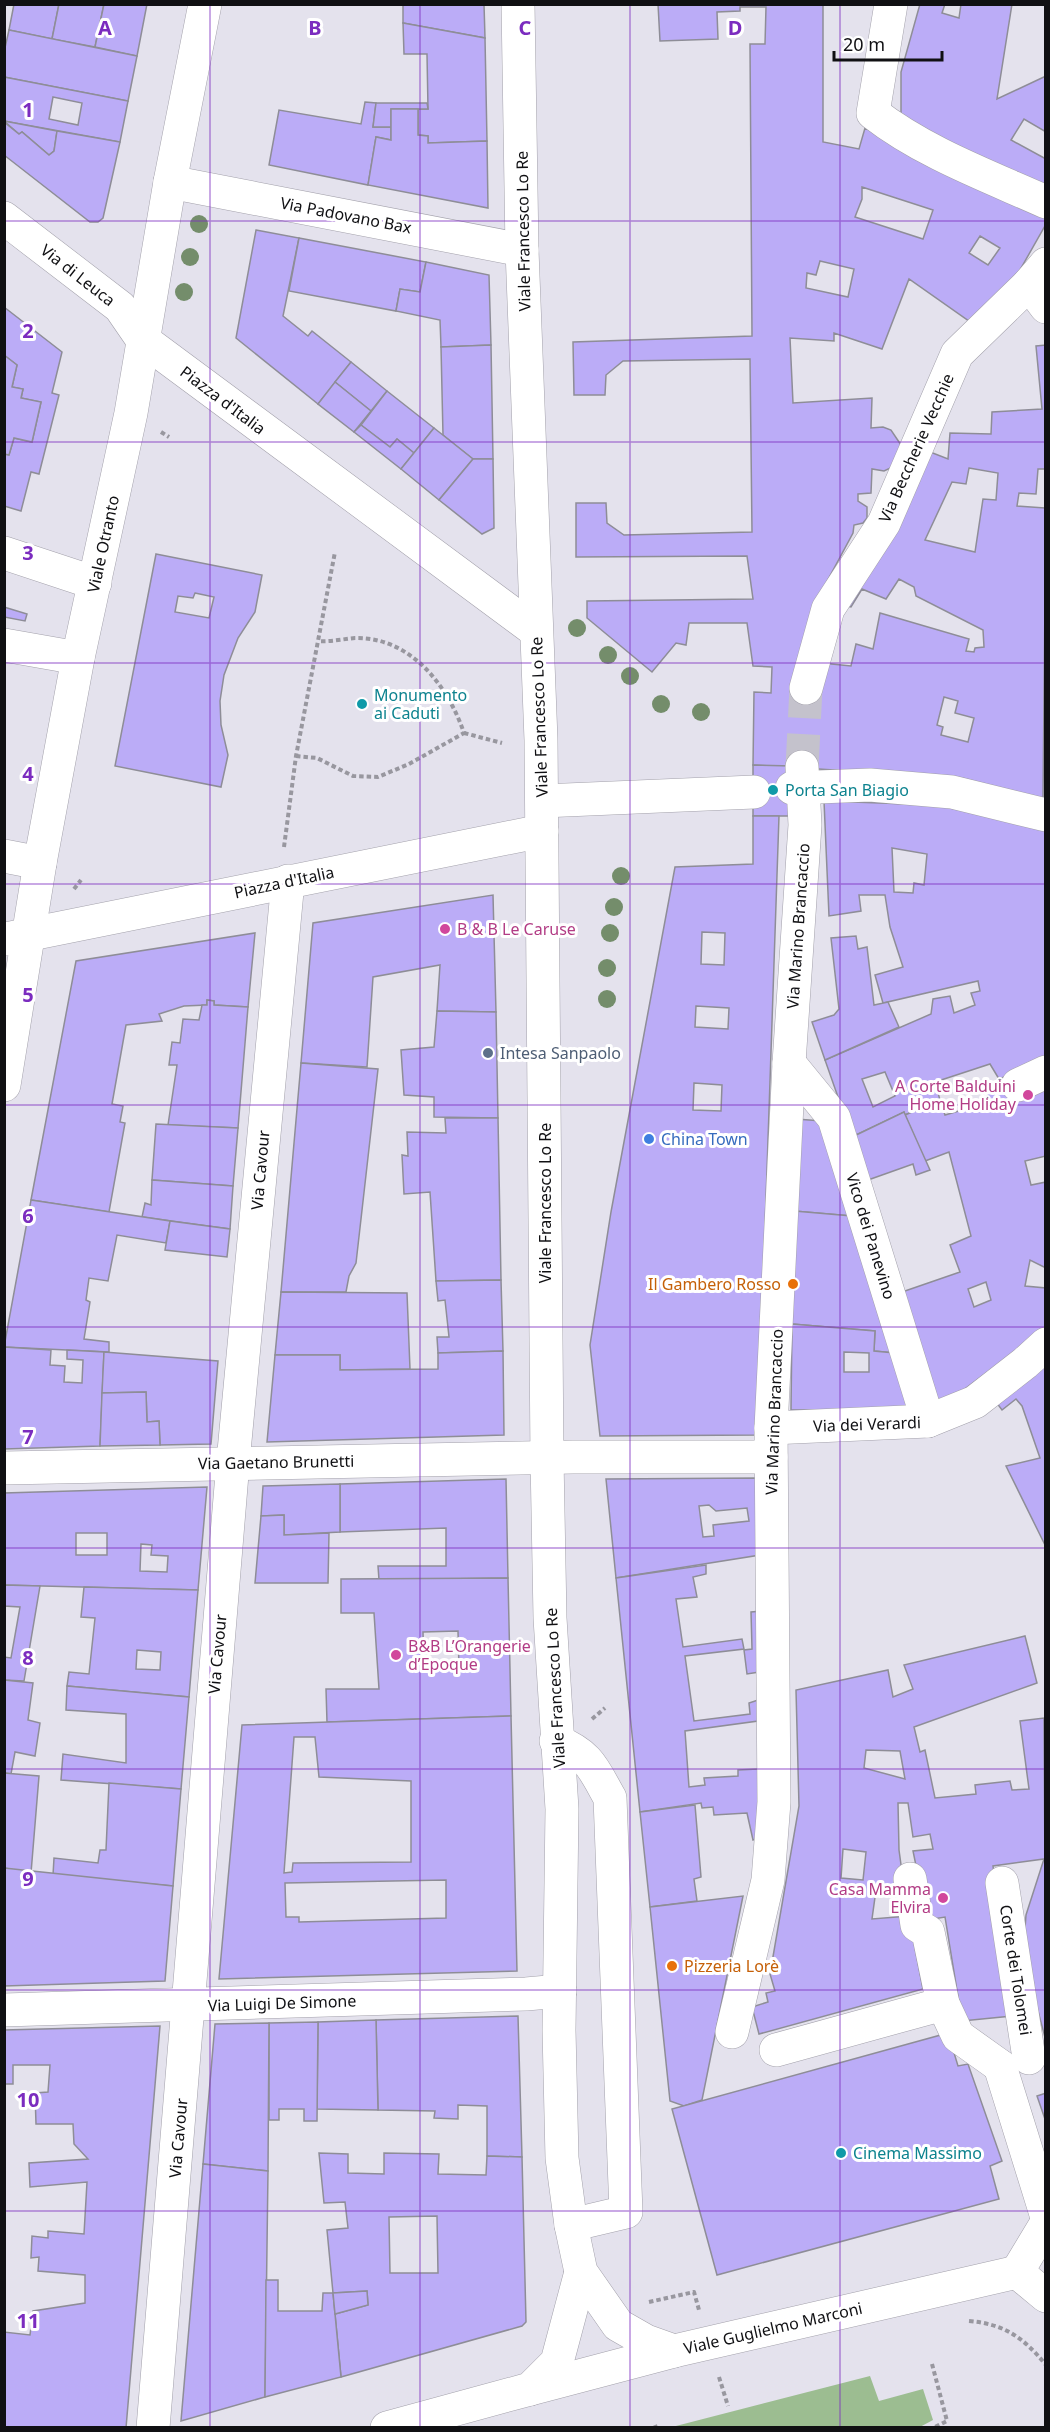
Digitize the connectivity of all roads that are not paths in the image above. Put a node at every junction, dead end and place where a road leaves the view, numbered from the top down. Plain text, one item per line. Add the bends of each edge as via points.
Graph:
1 (205, 4) edge
2 (518, 4) edge
3 (891, 4) edge
4 (170, 182) junction
5 (1046, 202) edge
6 (4, 218) edge
7 (522, 250) junction
8 (1040, 285) edge
9 (142, 339) junction
10 (4, 552) edge
11 (95, 583) junction
12 (536, 630) junction
13 (4, 645) edge
14 (78, 658) junction
15 (806, 688) tunnel mouth
16 (754, 792) dead end
17 (1046, 815) edge
18 (542, 816) junction
19 (4, 856) edge
20 (40, 863) junction
21 (286, 865) junction
22 (16, 937) edge
23 (789, 1063) junction
24 (4, 1085) edge
25 (1046, 1344) edge
26 (928, 1421) junction
27 (771, 1442) junction
28 (547, 1458) junction
29 (233, 1462) junction
30 (4, 1468) edge
31 (556, 1741) junction
32 (910, 1880) dead end
33 (1002, 1883) dead end
34 (560, 1991) junction
35 (943, 2004) junction
36 (188, 2006) junction
37 (4, 2010) edge
38 (732, 2032) dead end
39 (776, 2050) dead end
40 (1025, 2060) edge
41 (1046, 2214) edge
42 (1046, 2224) edge
43 (571, 2225) junction
44 (581, 2272) junction
45 (1017, 2272) junction
46 (1046, 2296) edge
47 (674, 2350) junction
48 (530, 2389) junction
49 (153, 2427) edge
50 (387, 2427) edge

1 - 4 street, Viale Otranto
2 - 7 street, Viale Francesco Lo Re
3 - 5 street via 873,113 892,128 973,170
4 - 7 street, Via Padovano Bax
4 - 9 street, Viale Otranto
6 - 9 street, Via di Leuca via 120,307
7 - 12 street, Viale Francesco Lo Re
8 - 15 street, Via Beccherie Vecchie via 957,354 884,523 828,609
9 - 11 street, Viale Otranto via 131,413
9 - 12 street, Piazza d'Italia
10 - 11 street
11 - 14 street, Viale Otranto
12 - 18 street, Viale Francesco Lo Re
13 - 14 street
14 - 20 street, Viale Otranto
16 - 18 street, Piazza d'Italia
17 - 23 street, Via Marino Brancaccio via 952,792 798,781 805,825
18 - 21 street, Piazza d'Italia
18 - 28 street, Viale Francesco Lo Re
19 - 20 street
20 - 22 street, Viale Otranto
21 - 22 street, Piazza d'Italia
21 - 29 street, Via Cavour
22 - 24 street, Viale Otranto
23 - 26 street, Vico dei Panevino via 834,1118
23 - 27 street, Via Marino Brancaccio
25 - 26 street, Via dei Verardi via 975,1402
26 - 27 street, Via dei Verardi
27 - 28 street, Via dei Verardi
27 - 38 street, Via Marino Brancaccio via 773,1813 768,1880
28 - 29 street, Via Gaetano Brunetti
28 - 31 street, Viale Francesco Lo Re
29 - 30 street, Via Gaetano Brunetti
29 - 36 street, Via Cavour
31 - 34 street, Viale Francesco Lo Re via 562,1809
31 - 43 street via 578,1750 587,1759 610,1798 626,2212
32 - 35 street via 917,1925 928,1932
33 - 40 street, Corte dei Tolomei
34 - 36 street, Via Luigi De Simone
34 - 43 street, Viale Francesco Lo Re via 562,2158
35 - 39 street
35 - 40 street via 958,2036
36 - 37 street, Via Luigi De Simone
36 - 49 street, Via Cavour
40 - 41 street, Corte dei Tolomei
42 - 45 street
43 - 44 street, Viale Francesco Lo Re
44 - 47 street, Viale Francesco Lo Re via 618,2325 646,2341
44 - 48 street via 557,2362
45 - 46 street
45 - 47 street, Viale Guglielmo Marconi
47 - 48 street, Viale Guglielmo Marconi
48 - 50 street, Viale Guglielmo Marconi

